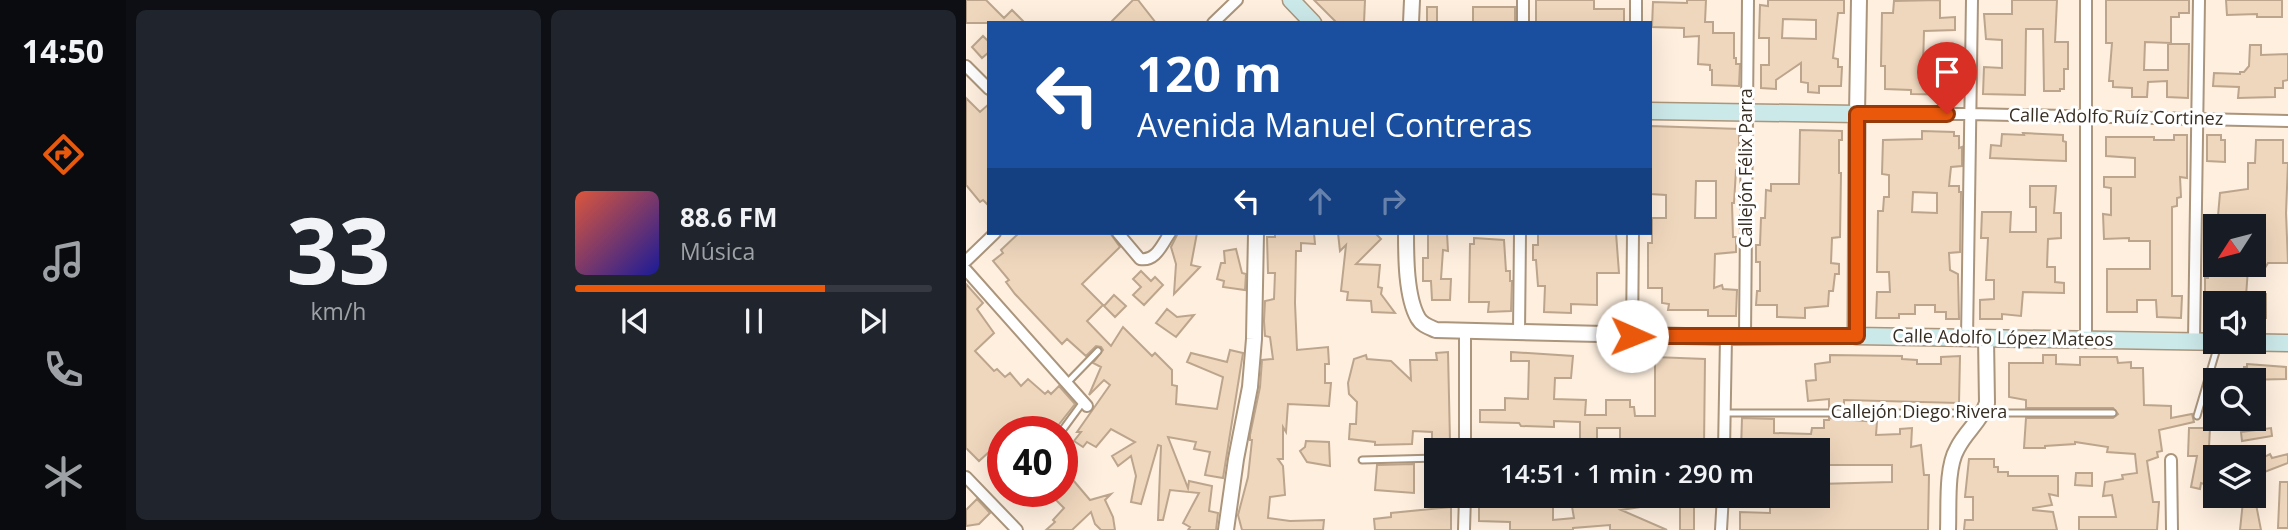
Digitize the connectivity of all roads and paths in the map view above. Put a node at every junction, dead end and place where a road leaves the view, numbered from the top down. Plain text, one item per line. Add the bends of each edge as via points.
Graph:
1 (1237, 0) edge
2 (1291, 0) edge
3 (1412, 0) edge
4 (1523, 0) edge
5 (1636, 0) edge
6 (1748, 0) edge
7 (1859, 0) edge
8 (1972, 0) edge
9 (2086, 0) edge
10 (2199, 0) edge
11 (1215, 21) edge
12 (1311, 21) edge
13 (1411, 21) edge
14 (1523, 21) edge
15 (1636, 21) edge
16 (966, 66) edge
17 (987, 87) edge
18 (1652, 110) edge
19 (1747, 113) junction
20 (1857, 114) junction
21 (1970, 114) junction
22 (2085, 117) junction
23 (2197, 119) junction
24 (2288, 121) edge
25 (993, 235) edge
26 (1120, 235) edge
27 (1169, 235) edge
28 (1256, 235) edge
29 (1406, 235) edge
30 (1520, 235) edge
31 (1633, 235) edge
32 (966, 261) edge
33 (966, 270) edge
34 (1465, 332) junction
35 (1519, 333) junction
36 (1632, 336) junction
37 (1745, 336) junction
38 (1857, 336) junction
39 (1726, 337) junction
40 (1967, 338) junction
41 (1986, 338) junction
42 (2085, 339) junction
43 (2194, 341) junction
44 (2203, 341) edge
45 (2266, 342) edge
46 (2288, 342) edge
47 (1098, 351) dead end
48 (2215, 354) edge
49 (1067, 383) junction
50 (1085, 404) joint
51 (1984, 412) junction
52 (1726, 413) junction
53 (2113, 413) dead end
54 (1075, 416) edge
55 (2197, 416) dead end
56 (1465, 438) edge
57 (1725, 438) edge
58 (1424, 458) edge
59 (1362, 460) dead end
60 (2171, 460) dead end
61 (966, 477) edge
62 (1465, 508) edge
63 (1722, 508) edge
64 (1017, 530) edge
65 (1226, 530) edge
66 (1464, 530) edge
67 (1721, 530) edge
68 (1948, 530) edge
69 (2172, 530) edge

1 - 11 street
2 - 12 main road
3 - 13 street
4 - 14 street
5 - 15 street
6 - 19 street, Callejón Félix Parra
7 - 20 street
8 - 21 street
9 - 22 street
10 - 23 street
16 - 17 street
18 - 19 main road, Calle Adolfo Ruíz Cortinez
19 - 20 main road, Calle Adolfo Ruíz Cortinez
19 - 37 street, Callejón Félix Parra
20 - 21 street, Calle Adolfo Ruíz Cortinez
20 - 38 main road
21 - 22 street, Calle Adolfo Ruíz Cortinez
21 - 40 street
22 - 23 street, Calle Adolfo Ruíz Cortinez
22 - 42 street
23 - 24 street, Calle Adolfo Ruíz Cortinez
23 - 43 street
25 - 32 street
26 - 27 street via 1146,260 1154,257
28 - 65 street via 1250,387
29 - 34 street, Calle Adolfo López Mateos via 1406,260 1418,319 1436,331
30 - 35 street
31 - 36 street
33 - 49 street
34 - 35 street, Calle Adolfo López Mateos
34 - 56 street
35 - 36 street, Calle Adolfo López Mateos
36 - 39 street, Calle Adolfo López Mateos
37 - 38 street, Calle Adolfo López Mateos
37 - 39 street, Calle Adolfo López Mateos
38 - 40 main road, Calle Adolfo López Mateos
39 - 52 street
40 - 41 main road, Calle Adolfo López Mateos
41 - 42 main road, Calle Adolfo López Mateos
41 - 51 street
42 - 43 main road, Calle Adolfo López Mateos
43 - 44 main road, Calle Adolfo López Mateos
45 - 46 main road, Calle Adolfo López Mateos
47 - 49 lane
48 - 55 lane
49 - 50 street
50 - 54 lane
51 - 52 lane, Callejón Diego Rivera
51 - 53 lane, Callejón Diego Rivera
51 - 68 street via 1952,461
52 - 57 street
58 - 59 lane
60 - 69 street
61 - 64 street
62 - 66 street
63 - 67 street

